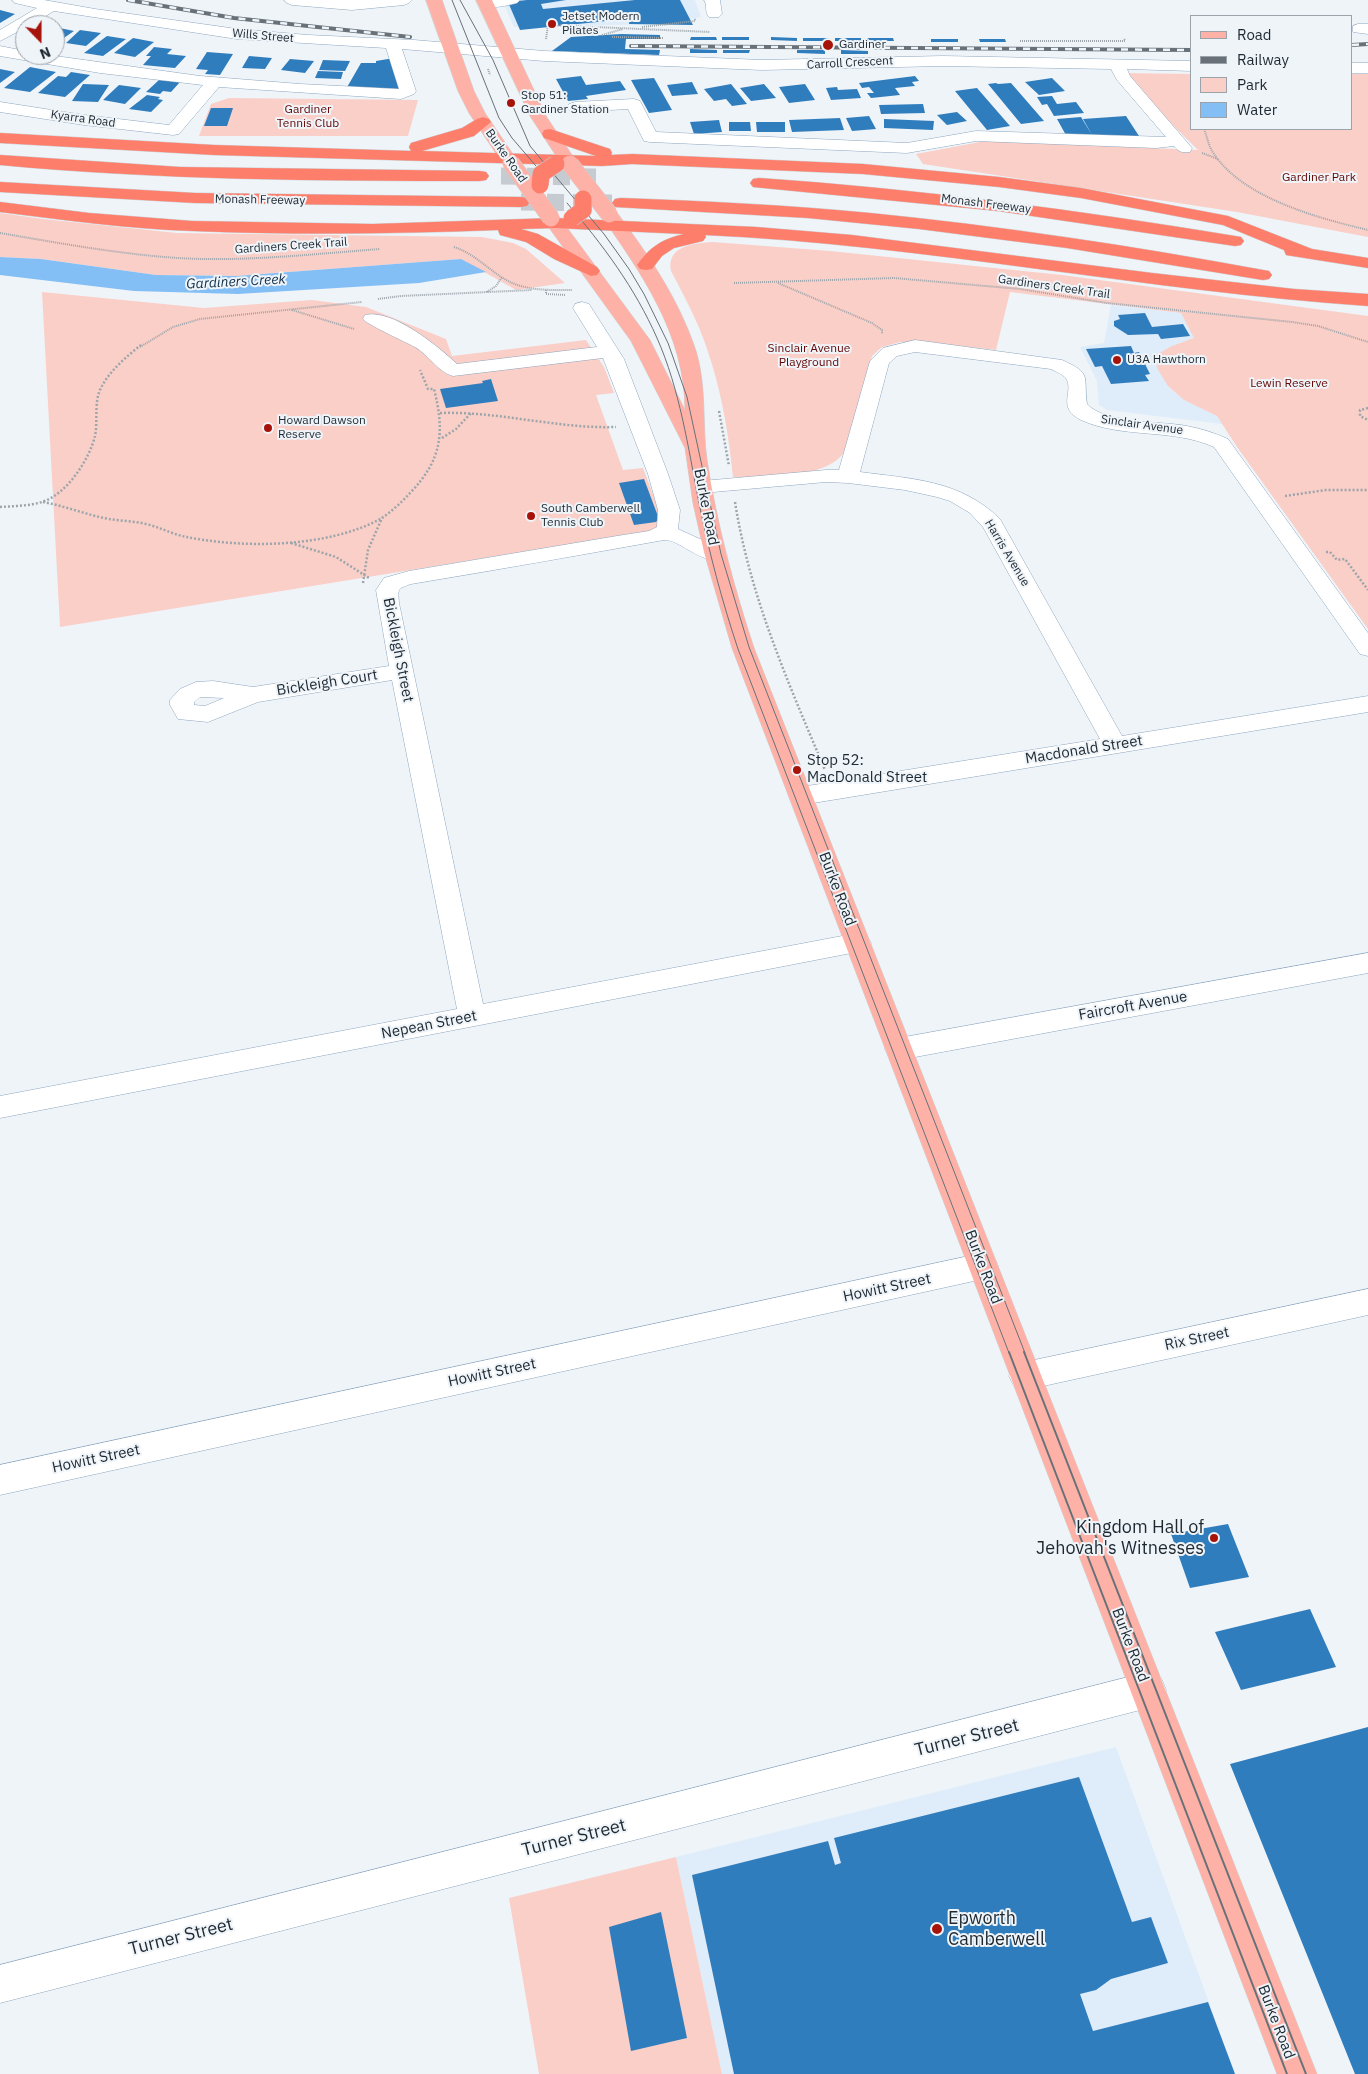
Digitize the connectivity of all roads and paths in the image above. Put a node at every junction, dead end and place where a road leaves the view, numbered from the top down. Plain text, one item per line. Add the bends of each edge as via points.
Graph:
1 (20, 0) edge
2 (292, 0) edge
3 (404, 0) edge
4 (434, 0) edge
5 (512, 0) edge
6 (378, 1) edge
7 (484, 1) edge
8 (51, 6) junction
9 (691, 21) dead end
10 (628, 28) junction
11 (640, 28) junction
12 (701, 28) dead end
13 (547, 31) dead end
14 (695, 31) junction
15 (710, 32) dead end
16 (602, 35) dead end
17 (0, 36) edge
18 (612, 36) dead end
19 (622, 37) dead end
20 (1124, 38) dead end
21 (1020, 41) dead end
22 (392, 44) junction
23 (451, 48) junction
24 (0, 51) edge
25 (509, 53) junction
26 (1190, 66) edge
27 (1353, 68) edge
28 (1368, 68) edge
29 (1120, 69) junction
30 (216, 82) junction
31 (0, 107) edge
32 (575, 107) dead end
33 (483, 122) junction
34 (1204, 130) edge
35 (550, 134) junction
36 (0, 138) edge
37 (1187, 147) junction
38 (357, 154) junction
39 (632, 159) junction
40 (1218, 159) junction
41 (0, 160) edge
42 (509, 161) junction
43 (564, 163) junction
44 (492, 176) tunnel mouth
45 (598, 179) junction
46 (742, 182) dead end
47 (0, 187) edge
48 (529, 201) junction
49 (0, 207) edge
50 (617, 216) junction
51 (560, 220) junction
52 (419, 228) junction
53 (1368, 230) edge
54 (756, 232) junction
55 (0, 233) edge
56 (447, 246) dead end
57 (383, 248) dead end
58 (1309, 254) junction
59 (1368, 263) edge
60 (646, 266) junction
61 (591, 271) junction
62 (502, 277) junction
63 (775, 282) junction
64 (734, 283) dead end
65 (532, 290) junction
66 (573, 290) dead end
67 (484, 293) junction
68 (1368, 293) edge
69 (1368, 300) edge
70 (370, 307) junction
71 (582, 308) dead end
72 (292, 310) junction
73 (355, 330) dead end
74 (881, 341) dead end
75 (1368, 342) edge
76 (610, 351) junction
77 (419, 369) dead end
78 (718, 406) dead end
79 (1368, 408) edge
80 (473, 412) junction
81 (440, 413) junction
82 (1368, 420) edge
83 (614, 427) dead end
84 (442, 438) junction
85 (696, 452) junction
86 (848, 477) junction
87 (733, 489) junction
88 (1368, 490) edge
89 (703, 494) junction
90 (1262, 499) junction
91 (43, 502) junction
92 (0, 507) edge
93 (382, 518) junction
94 (666, 531) junction
95 (288, 542) junction
96 (716, 555) junction
97 (1302, 556) junction
98 (363, 573) junction
99 (376, 583) dead end
100 (364, 586) dead end
101 (1368, 590) edge
102 (1368, 649) edge
103 (402, 671) junction
104 (253, 695) dead end
105 (1368, 704) edge
106 (1115, 745) junction
107 (827, 775) dead end
108 (801, 796) junction
109 (858, 942) junction
110 (1368, 963) edge
111 (472, 1017) junction
112 (899, 1050) junction
113 (0, 1107) edge
114 (983, 1266) junction
115 (1368, 1302) edge
116 (1025, 1376) junction
117 (0, 1480) edge
118 (1148, 1690) junction
119 (0, 1984) edge
120 (1296, 2074) edge

1 - 8 street, Wills Street
2 - 6 street via 344,4
3 - 6 street
4 - 23 main road, Burke Road
5 - 7 street
7 - 25 main road, Burke Road
8 - 17 street
8 - 22 street, Wills Street via 237,34
9 - 11 path
10 - 11 path
10 - 13 path via 548,26
10 - 16 path
11 - 14 path
12 - 14 path
14 - 15 path
18 - 19 path via 663,38
20 - 21 path via 1125,41
22 - 23 street, Wills Street
22 - 30 street via 408,90 401,94
23 - 25 street, Wills Street
23 - 33 main road, Burke Road via 466,91
24 - 30 street
25 - 29 street, Carroll Crescent via 762,66 943,61
25 - 35 main road, Burke Road via 538,116
26 - 29 street, Carroll Crescent
27 - 28 street
29 - 37 street
30 - 31 street, Kyarra Road via 173,130
32 - 37 street via 634,104 650,137 907,148 976,136
33 - 38 highway via 468,132 431,144
33 - 42 main road, Burke Road
34 - 40 path via 1209,146
35 - 39 highway
35 - 43 main road, Burke Road
36 - 38 highway via 125,147
37 - 40 path
38 - 42 highway
39 - 43 highway
39 - 58 highway via 863,170 1081,193 1228,221
40 - 53 path via 1244,182 1276,201
41 - 44 highway, Monash Freeway via 115,170
42 - 43 highway
42 - 48 main road, Burke Road, bridge
43 - 45 main road, Burke Road, bridge
43 - 48 highway, bridge via 540,174
45 - 50 main road, Burke Road, bridge
45 - 51 highway, bridge via 582,195 584,210
46 - 58 highway, Monash Freeway via 887,193 1021,208
47 - 48 highway, Monash Freeway via 208,199
48 - 51 main road, Burke Road, bridge
49 - 52 highway via 192,226
50 - 51 highway
50 - 54 highway
50 - 60 main road, Burke Road
50 - 68 highway, Monash Freeway via 859,217 1009,234 1184,260
51 - 52 highway
51 - 61 main road, Burke Road
52 - 61 highway via 521,234
54 - 60 highway via 710,235 672,243 656,251
54 - 69 highway via 852,240 1294,295
55 - 57 path, Gardiners Creek Trail via 122,253 175,258 242,259
56 - 62 path via 472,253
58 - 59 highway, Monash Freeway
60 - 85 main road, Burke Road via 672,316 692,374
61 - 85 main road, Burke Road via 640,340
62 - 65 path
62 - 67 path via 496,286
63 - 64 path, Gardiners Creek Trail
63 - 74 path via 878,326
63 - 75 path, Gardiners Creek Trail via 894,278 1020,290 1126,306 1292,322 1318,326
65 - 66 path
65 - 67 path
67 - 70 path via 401,296
70 - 72 path
70 - 76 street via 457,371
71 - 76 street
72 - 73 path
72 - 91 path via 207,318 179,324 137,349 112,374 100,392 91,452 69,481
76 - 94 street via 666,496 670,519
77 - 81 path via 428,389 434,389
78 - 87 path
79 - 82 path via 1359,413
80 - 81 path
80 - 83 path via 589,429
80 - 84 path
81 - 84 path
84 - 93 path via 432,466 415,488
85 - 89 main road, Burke Road
86 - 87 street, Harris Avenue via 826,476
86 - 90 street, Sinclair Avenue via 880,361 890,352 915,346 1064,367 1077,380 1076,403 1083,412 1107,421 1197,433 1215,439 1226,448
86 - 106 street, Harris Avenue via 942,492 968,503 986,516
87 - 89 street, Harris Avenue
87 - 107 path via 753,585
88 - 90 path via 1326,490
89 - 96 main road, Burke Road
90 - 97 street, Sinclair Avenue
91 - 92 path
91 - 95 path via 111,519 147,524 182,536 221,541
93 - 95 path via 344,533
93 - 98 path
94 - 96 street
94 - 103 street, Bickleigh Street via 646,538 392,583 386,590
95 - 98 path via 336,557
96 - 108 main road, Burke Road via 743,648
97 - 101 path via 1330,552 1337,560 1345,559
97 - 102 street, Sinclair Avenue
98 - 99 path
98 - 100 path
103 - 104 street, Bickleigh Court
103 - 111 street, Bickleigh Street
105 - 106 street, Macdonald Street
106 - 108 street, Macdonald Street
108 - 109 main road, Burke Road
109 - 111 street, Nepean Street
109 - 112 main road, Burke Road
110 - 112 street, Faircroft Avenue
111 - 113 street, Nepean Street
112 - 114 main road, Burke Road
114 - 116 main road, Burke Road
114 - 117 street, Howitt Street
115 - 116 street, Rix Street
116 - 118 main road, Burke Road
118 - 119 street, Turner Street
118 - 120 main road, Burke Road

